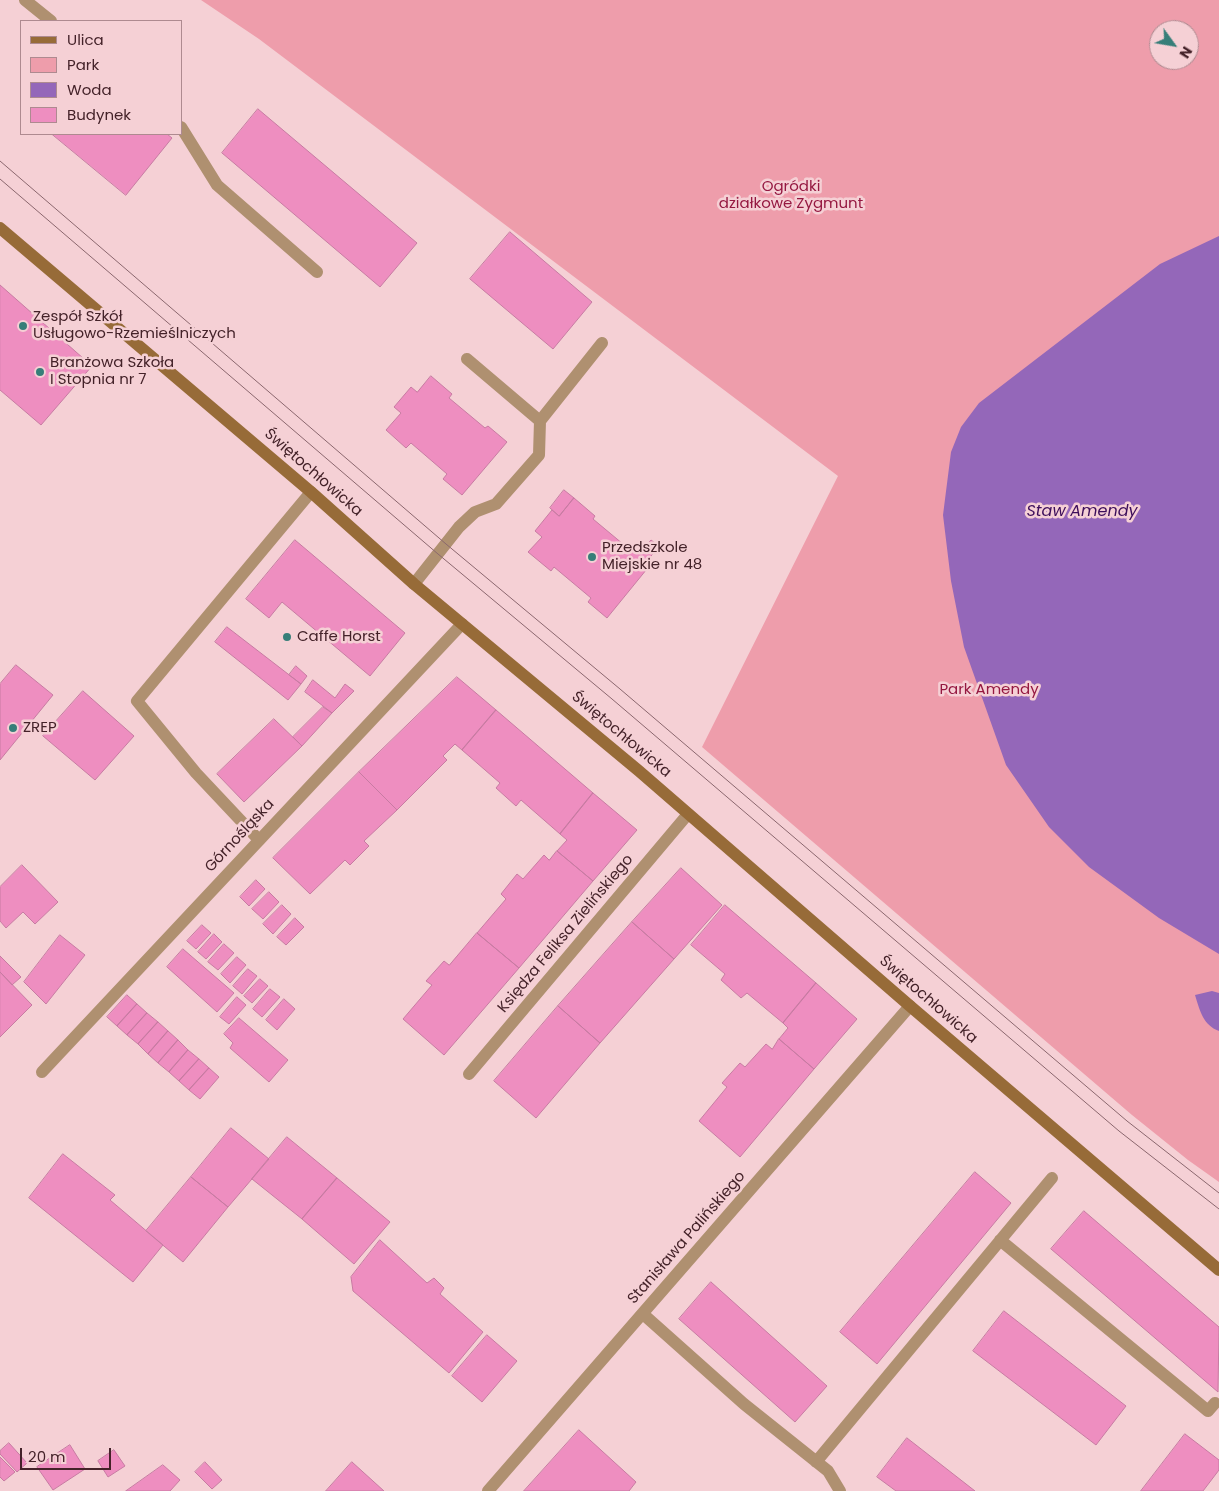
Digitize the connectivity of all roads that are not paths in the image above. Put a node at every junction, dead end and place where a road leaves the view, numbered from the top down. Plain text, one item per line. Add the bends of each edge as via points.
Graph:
1 (25, 0) edge
2 (50, 20) edge
3 (182, 129) edge
4 (0, 228) edge
5 (317, 272) dead end
6 (602, 343) dead end
7 (467, 359) dead end
8 (540, 421) junction
9 (311, 492) junction
10 (414, 584) junction
11 (462, 624) junction
12 (688, 814) junction
13 (259, 840) junction
14 (910, 1006) junction
15 (42, 1072) dead end
16 (470, 1074) dead end
17 (1052, 1178) dead end
18 (1000, 1240) junction
19 (1218, 1266) edge
20 (643, 1314) junction
21 (1215, 1403) dead end
22 (816, 1462) junction
23 (488, 1491) edge
24 (840, 1491) edge

1 - 2 street
3 - 5 street via 217,185
4 - 9 main road, Świętochłowicka
6 - 8 street
7 - 8 street
8 - 10 street via 539,455 496,504 475,512 459,528
9 - 10 main road, Świętochłowicka
9 - 13 street via 137,701 196,773
10 - 11 main road, Świętochłowicka
11 - 12 main road, Świętochłowicka
11 - 13 street, Górnośląska
12 - 14 main road, Świętochłowicka
12 - 16 street, Księdza Feliksa Zielińskiego
13 - 15 street, Górnośląska
14 - 19 main road, Świętochłowicka
14 - 20 street, Stanisława Palińskiego
17 - 18 street
18 - 21 street via 1208,1411
18 - 22 street
20 - 22 street via 744,1404
20 - 23 street, Stanisława Palińskiego
22 - 24 street via 828,1472

